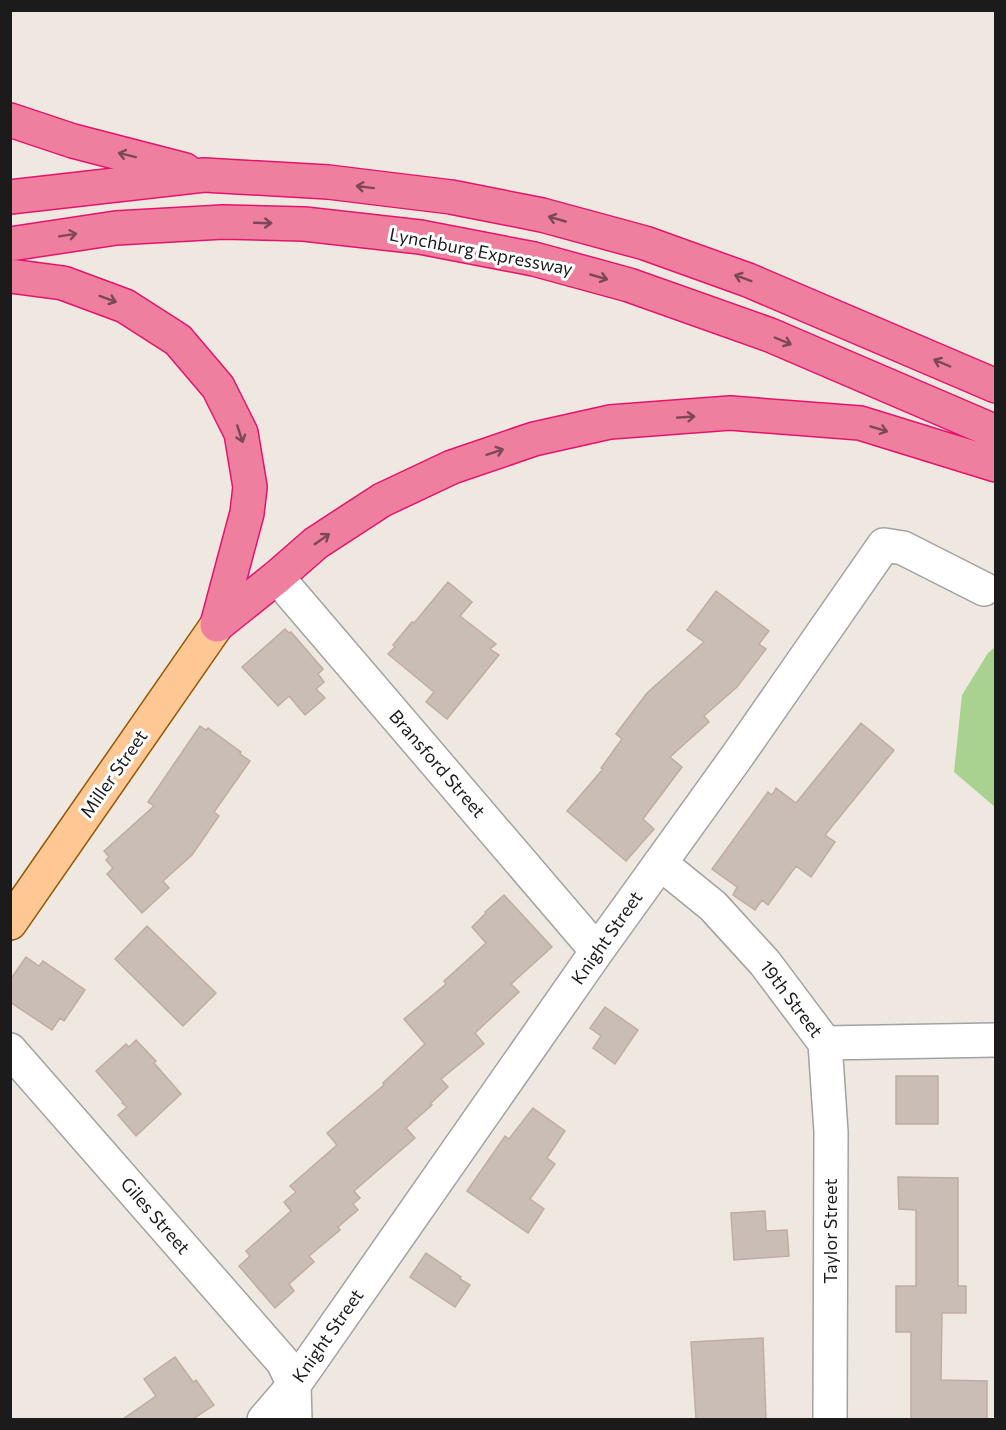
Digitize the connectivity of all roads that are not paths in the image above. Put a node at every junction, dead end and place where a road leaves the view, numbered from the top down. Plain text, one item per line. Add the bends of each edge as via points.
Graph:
1 (10, 120) edge
2 (204, 175) junction
3 (10, 197) edge
4 (10, 244) edge
5 (10, 276) edge
6 (996, 386) edge
7 (996, 432) edge
8 (996, 465) edge
9 (278, 577) junction
10 (984, 589) dead end
11 (217, 625) junction
12 (660, 862) junction
13 (10, 923) edge
14 (597, 951) junction
15 (996, 1040) edge
16 (825, 1043) junction
17 (10, 1050) edge
18 (294, 1385) junction
19 (264, 1419) edge
20 (295, 1419) edge
21 (830, 1419) edge

2 -> 1 highway via 73,141
2 - 3 highway
6 -> 2 highway via 748,280 645,243 542,214 451,197 328,182
4 -> 7 highway, Lynchburg Expressway via 116,228 223,222 304,224 432,239 534,259 630,285 770,335
5 -> 11 highway via 63,283 125,306 178,340 218,387 241,433 250,487 247,513
9 -> 8 highway via 316,543 382,500 452,467 534,439 610,422 730,413 860,423
9 - 11 highway
9 - 14 street, Bransford Street
10 - 12 street, Knight Street via 903,548 884,545
11 - 13 main road, Miller Street
12 - 14 street, Knight Street
12 - 16 street, 19th Street via 713,906 765,963
14 - 18 street, Knight Street
15 - 16 street, 19th Street
16 - 21 street, Taylor Street via 831,1132
17 - 18 street, Giles Street via 284,1362
18 - 19 street, Knight Street
18 - 20 street

